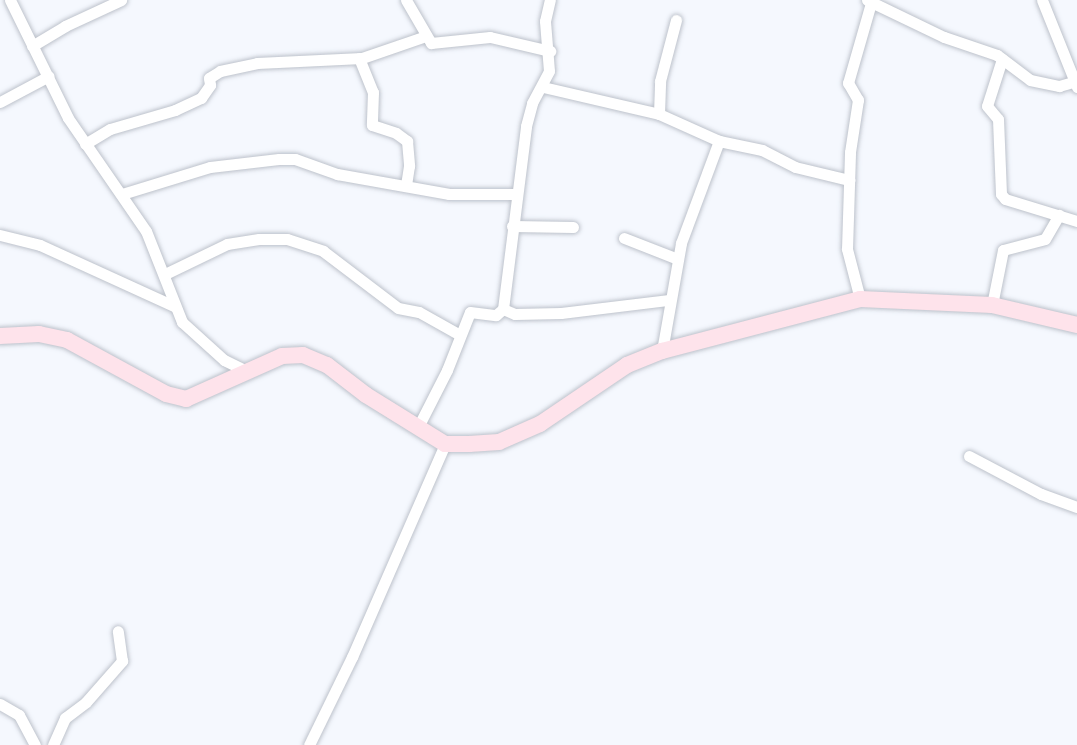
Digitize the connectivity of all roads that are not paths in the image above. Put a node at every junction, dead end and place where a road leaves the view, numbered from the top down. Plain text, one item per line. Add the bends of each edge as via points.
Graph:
1 (10, 0) edge
2 (121, 0) edge
3 (406, 0) edge
4 (550, 0) edge
5 (1042, 0) edge
6 (869, 2) edge
7 (676, 20) dead end
8 (426, 36) junction
9 (32, 46) junction
10 (550, 51) junction
11 (359, 58) junction
12 (1002, 59) junction
13 (49, 76) junction
14 (1076, 83) edge
15 (543, 87) junction
16 (0, 102) edge
17 (659, 114) junction
18 (719, 141) junction
19 (85, 144) junction
20 (849, 180) junction
21 (406, 185) junction
22 (122, 194) junction
23 (515, 194) junction
24 (1059, 215) junction
25 (1077, 221) edge
26 (512, 226) junction
27 (573, 227) dead end
28 (0, 235) edge
29 (624, 238) dead end
30 (678, 259) junction
31 (165, 274) junction
32 (860, 299) junction
33 (669, 300) junction
34 (992, 305) junction
35 (174, 306) junction
36 (503, 309) junction
37 (1077, 325) edge
38 (460, 335) junction
39 (0, 336) edge
40 (662, 351) junction
41 (247, 371) junction
42 (418, 427) junction
43 (445, 444) junction
44 (969, 456) dead end
45 (1077, 507) edge
46 (118, 631) dead end
47 (0, 704) edge
48 (311, 742) edge
49 (35, 745) edge
50 (53, 745) edge
51 (296, 745) edge

1 - 9 street
2 - 9 street
3 - 8 street
4 - 10 street via 545,21
5 - 14 street
6 - 12 street
6 - 20 street via 848,83 858,100
7 - 17 street via 660,81
8 - 10 street via 435,44 503,38
8 - 11 street
9 - 13 street
10 - 15 street
11 - 19 street via 257,63 220,71 209,78 201,98 110,129
11 - 21 street via 373,92 372,125 407,141
12 - 14 street via 1030,80 1059,86
12 - 24 street via 987,106 998,119 1001,194
13 - 16 street
13 - 19 street
15 - 17 street
15 - 23 street via 532,103
17 - 18 street
18 - 20 street
18 - 30 street
19 - 22 street
20 - 32 street via 847,249
21 - 22 street via 279,159 198,170
21 - 23 street via 449,194
22 - 31 street
23 - 26 street
24 - 25 street
24 - 34 street via 1042,241 1005,247
26 - 27 street
26 - 36 street
28 - 35 street via 40,245
29 - 30 street
30 - 33 street
31 - 35 street
31 - 38 street via 227,244 287,239 323,251 398,308 419,312
32 - 34 main road
32 - 40 main road
33 - 36 street via 561,313 515,314
33 - 40 street
34 - 37 main road
35 - 41 street via 198,338
36 - 38 street via 496,315 470,312
38 - 42 street
39 - 41 main road via 39,334 67,340 166,394 186,399
40 - 43 main road via 627,365 540,424 499,442
41 - 42 main road via 282,356 303,355 327,365
42 - 43 main road
43 - 48 street
44 - 45 street
46 - 50 street via 122,661 65,718
47 - 49 street via 19,715
48 - 51 street

